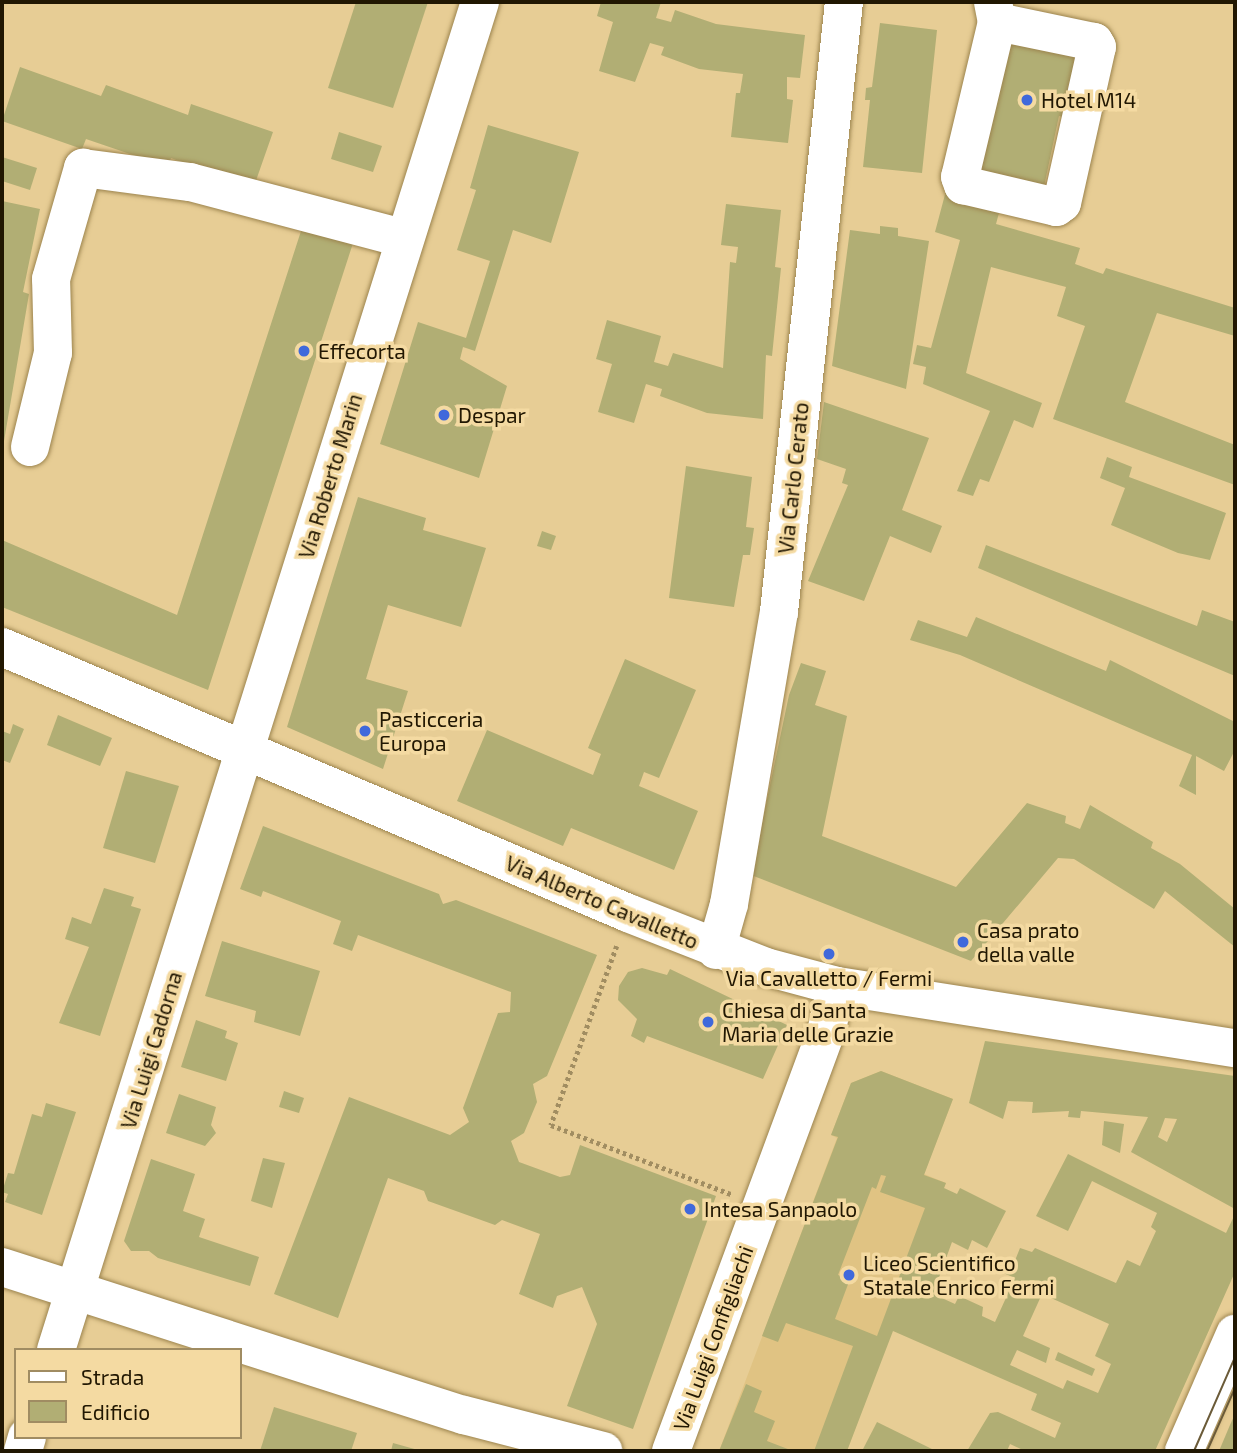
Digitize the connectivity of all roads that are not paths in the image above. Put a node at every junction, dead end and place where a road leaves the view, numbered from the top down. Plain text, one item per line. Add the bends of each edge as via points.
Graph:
1 (480, 2) edge
2 (844, 2) edge
3 (995, 12) edge
4 (405, 239) junction
5 (30, 447) dead end
6 (2, 647) edge
7 (244, 750) junction
8 (716, 950) junction
9 (837, 986) junction
10 (1235, 1048) edge
11 (2, 1267) edge
12 (76, 1290) junction
13 (1235, 1335) edge
14 (57, 1348) edge
15 (603, 1451) edge
16 (671, 1451) edge
17 (1184, 1451) edge

1 - 4 street, Via Roberto Marin
2 - 8 street, Via Carlo Cerato via 779,612 729,904
3 - 3 street via 1094,42 1097,47 1062,203 1056,207 963,185 960,177
4 - 5 street via 190,182 83,168 51,279 52,353
4 - 7 street, Via Roberto Marin
6 - 7 street, Via Alberto Cavalletto
7 - 8 street, Via Alberto Cavalletto
7 - 12 street, Via Luigi Cadorna
8 - 9 street, Via Alberto Cavalletto
9 - 10 street, Via Alberto Cavalletto
9 - 16 street, Via Luigi Configliachi via 826,1032
11 - 12 street
12 - 14 street, Via Luigi Cadorna
12 - 15 street via 464,1415
13 - 17 street

